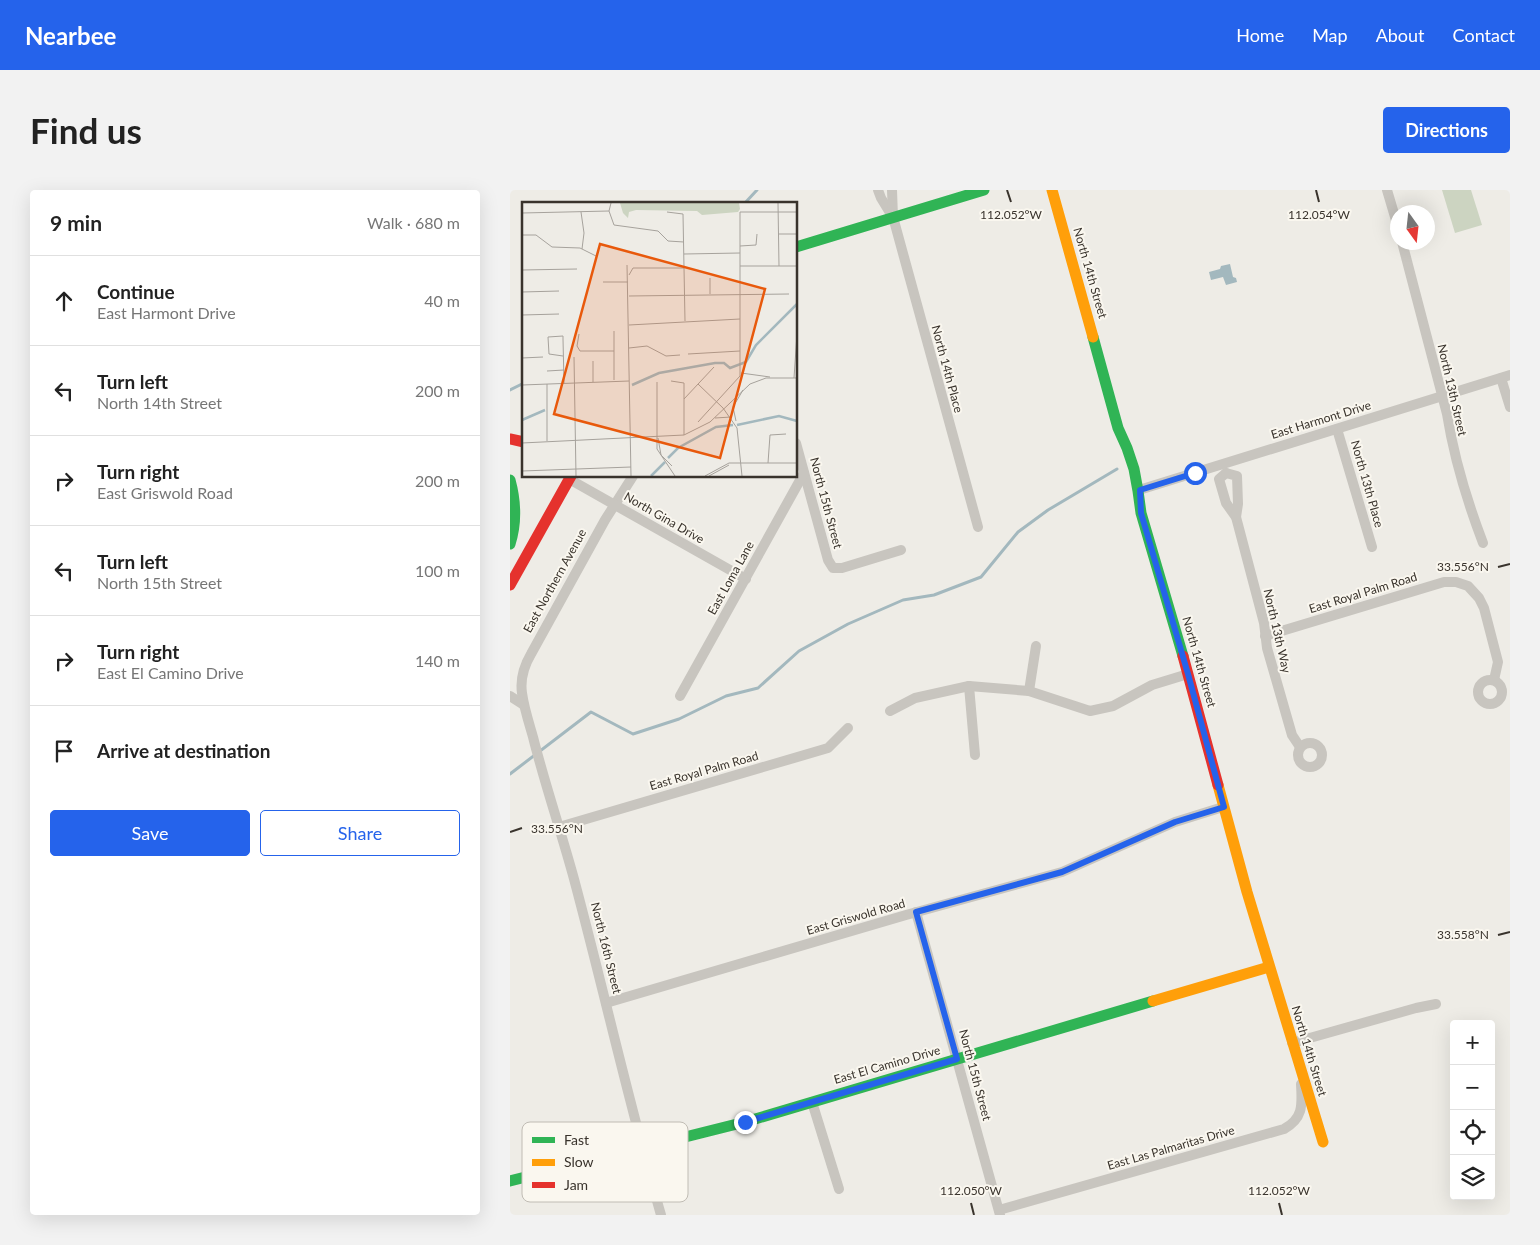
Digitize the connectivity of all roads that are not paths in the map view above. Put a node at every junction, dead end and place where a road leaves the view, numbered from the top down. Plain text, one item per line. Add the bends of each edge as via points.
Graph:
1 (878, 190) edge
2 (892, 190) edge
3 (984, 190) edge
4 (1052, 190) edge
5 (1388, 190) edge
6 (1392, 205) edge
7 (893, 217) junction
8 (798, 245) edge
9 (1404, 250) edge
10 (1506, 376) edge
11 (1442, 396) junction
12 (1510, 407) edge
13 (1338, 429) junction
14 (510, 438) edge
15 (522, 447) edge
16 (798, 450) edge
17 (1225, 468) junction
18 (804, 473) junction
19 (567, 478) edge
20 (570, 478) edge
21 (632, 478) edge
22 (510, 480) edge
23 (1140, 490) junction
24 (615, 504) junction
25 (1236, 517) junction
26 (978, 527) dead end
27 (1483, 543) dead end
28 (510, 544) edge
29 (1372, 547) dead end
30 (901, 550) dead end
31 (746, 579) junction
32 (510, 585) edge
33 (1265, 636) junction
34 (1036, 646) dead end
35 (1188, 674) junction
36 (1494, 680) dead end
37 (969, 686) junction
38 (1029, 691) junction
39 (510, 696) edge
40 (680, 696) dead end
41 (524, 705) junction
42 (890, 711) dead end
43 (848, 728) dead end
44 (1300, 747) dead end
45 (975, 755) dead end
46 (1224, 807) junction
47 (559, 827) junction
48 (916, 912) junction
49 (1269, 967) junction
50 (606, 1003) junction
51 (1436, 1004) dead end
52 (1292, 1043) junction
53 (957, 1059) junction
54 (1300, 1069) junction
55 (812, 1102) junction
56 (636, 1122) edge
57 (688, 1136) edge
58 (1322, 1142) dead end
59 (839, 1189) dead end
60 (657, 1202) edge
61 (999, 1212) edge
62 (661, 1215) edge

1 - 7 street, North 14th Place
2 - 7 street, North 14th Place
3 - 7 street
4 - 23 street, North 14th Street via 1118,428 1126,443
5 - 6 street
7 - 8 street
7 - 26 street, North 14th Place
9 - 11 street, North 13th Street
10 - 11 street, East Harmont Drive
10 - 12 street
11 - 13 street, East Harmont Drive
11 - 27 street, North 13th Street via 1451,440
13 - 17 street, East Harmont Drive
13 - 29 street, North 13th Place
14 - 15 street
16 - 18 street, North 15th Street
17 - 23 street, East Harmont Drive
17 - 25 street, North 13th Way via 1219,479 1226,503
17 - 25 street, North 13th Way via 1237,476
18 - 30 street, North 15th Street via 833,568
18 - 31 street, East Loma Lane
19 - 32 street
20 - 24 street, North Gina Drive
21 - 24 street, East Northern Avenue
22 - 28 street via 516,515
23 - 35 street, North 14th Street via 1141,513
24 - 31 street, North Gina Drive
24 - 41 street, East Northern Avenue via 526,664 521,686
25 - 33 street, North 13th Way
31 - 40 street, East Loma Lane
33 - 36 street, East Royal Palm Road via 1444,582 1456,582 1468,586 1484,608 1498,662
33 - 44 street, North 13th Way via 1292,735
34 - 38 street
35 - 38 street via 1152,684 1113,706 1090,711
35 - 46 street, North 14th Street
37 - 38 street
37 - 42 street via 915,698
37 - 45 street
39 - 41 street
41 - 47 street, North 16th Street
43 - 47 street, East Royal Palm Road via 828,748
46 - 48 street, East Griswold Road via 1175,822 1062,872
46 - 49 street, North 14th Street
47 - 50 street, North 16th Street
48 - 50 street, East Griswold Road
48 - 53 street, North 15th Street
49 - 52 street, North 14th Street
49 - 53 street, East El Camino Drive
50 - 56 street, North 16th Street
51 - 52 street
52 - 54 street, North 14th Street
53 - 55 street, East El Camino Drive
53 - 61 street, North 15th Street
54 - 58 street, North 14th Street
54 - 61 street, East Las Palmaritas Drive via 1302,1105 1293,1124 1284,1129
55 - 57 street, East El Camino Drive
55 - 59 street
60 - 62 street, North 16th Street

